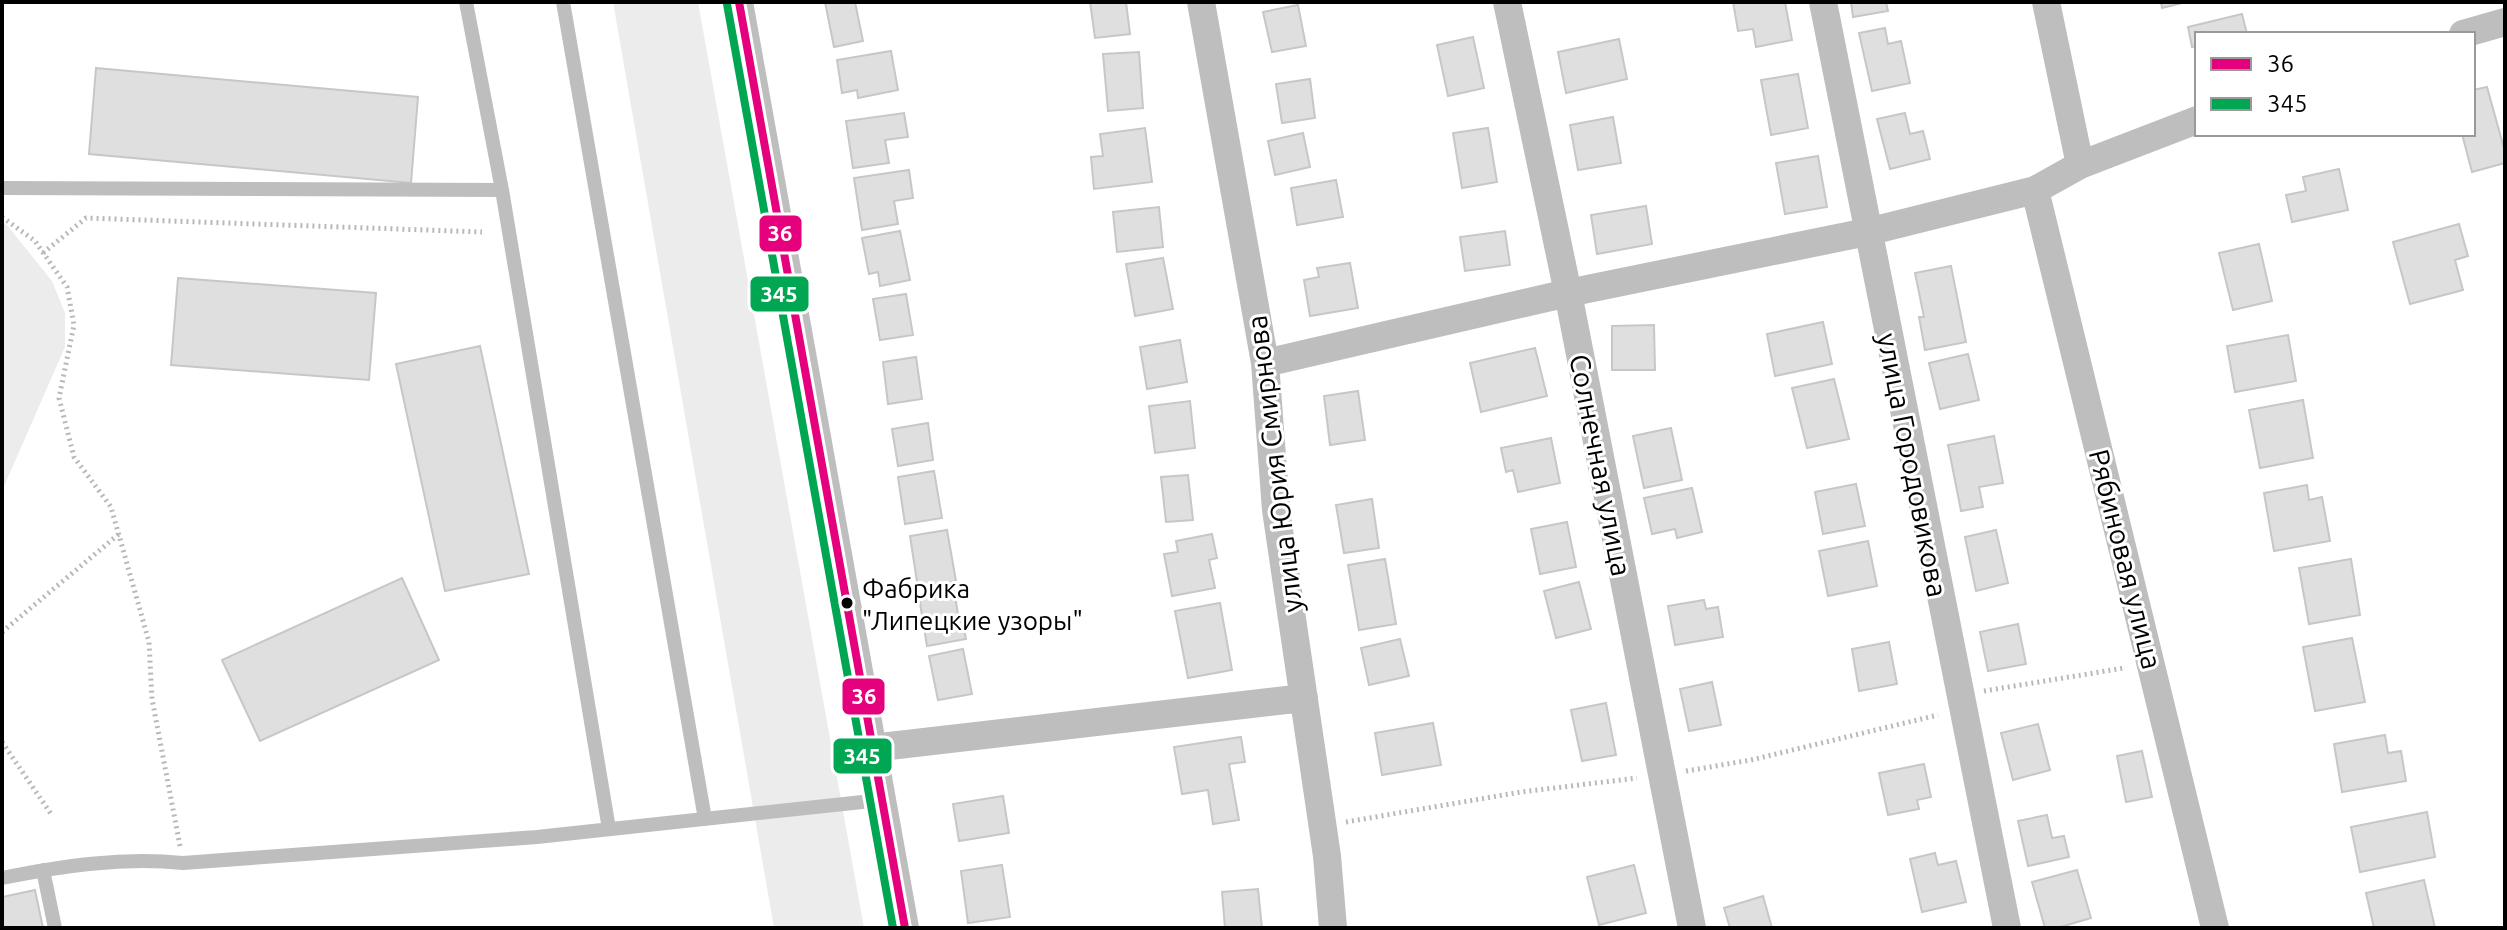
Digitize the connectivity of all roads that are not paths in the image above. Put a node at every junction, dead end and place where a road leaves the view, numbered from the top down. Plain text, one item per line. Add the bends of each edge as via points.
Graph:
1 (466, 2) edge
2 (563, 2) edge
3 (739, 2) edge
4 (1201, 2) edge
5 (1507, 2) edge
6 (1823, 2) edge
7 (2046, 2) edge
8 (2505, 22) edge
9 (2470, 32) edge
10 (2195, 121) edge
11 (2080, 165) junction
12 (2, 188) edge
13 (502, 190) junction
14 (2035, 190) junction
15 (1867, 232) junction
16 (1568, 293) junction
17 (1265, 363) junction
18 (1304, 698) junction
19 (872, 748) junction
20 (881, 800) junction
21 (705, 819) junction
22 (609, 829) junction
23 (43, 870) junction
24 (2, 878) edge
25 (55, 928) edge
26 (905, 928) edge
27 (1333, 928) edge
28 (1692, 928) edge
29 (2007, 928) edge
30 (2215, 928) edge

1 - 13 lane
2 - 21 lane
3 - 19 street
4 - 17 street, улица Юрия Смирнова
5 - 16 street, Солнечная улица
6 - 15 street, улица Городовикова
7 - 11 street
8 - 9 street
10 - 11 street
11 - 14 street
12 - 13 lane
13 - 22 lane
14 - 15 street
14 - 30 street, Рябиновая улица
15 - 16 street
15 - 29 street, улица Городовикова
16 - 17 street
16 - 28 street, Солнечная улица
17 - 18 street, улица Юрия Смирнова via 1276,510
18 - 19 street
18 - 27 street, улица Юрия Смирнова
19 - 20 street
20 - 21 lane
20 - 26 street
21 - 22 lane
22 - 23 lane
23 - 24 lane
23 - 25 lane

